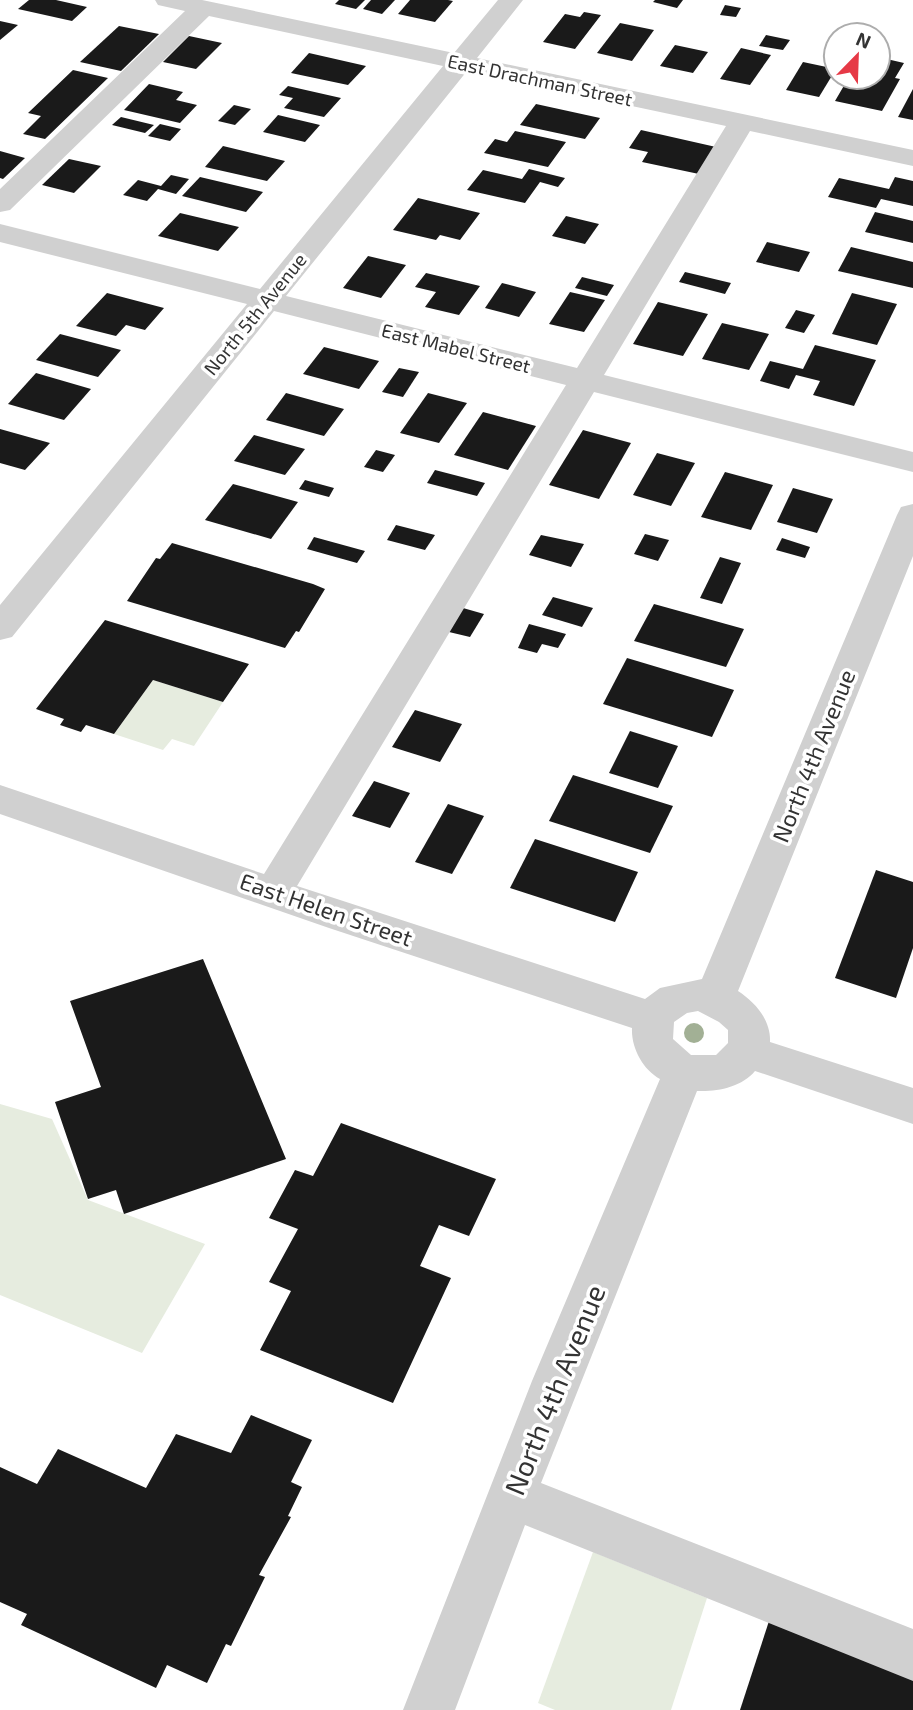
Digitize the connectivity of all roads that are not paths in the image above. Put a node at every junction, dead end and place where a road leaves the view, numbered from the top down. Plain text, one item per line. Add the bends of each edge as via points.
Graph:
1 (167, 0) edge
2 (511, 0) edge
3 (203, 8) junction
4 (460, 63) junction
5 (742, 122) junction
6 (913, 158) edge
7 (0, 204) edge
8 (0, 233) edge
9 (266, 301) junction
10 (584, 379) junction
11 (913, 462) edge
12 (913, 515) edge
13 (0, 628) edge
14 (0, 799) edge
15 (273, 892) junction
16 (715, 997) junction
17 (654, 1019) junction
18 (746, 1051) junction
19 (684, 1072) junction
20 (913, 1106) edge
21 (512, 1496) junction
22 (913, 1655) edge
23 (429, 1710) edge

1 - 3 street, East Drachman Street
2 - 4 street, North 5th Avenue
3 - 4 street, East Drachman Street
3 - 7 street
4 - 5 street, East Drachman Street
4 - 9 street, North 5th Avenue
5 - 6 street, East Drachman Street
5 - 10 street
8 - 9 street, East Mabel Street
9 - 10 street, East Mabel Street
9 - 13 street, North 5th Avenue
10 - 11 street, East Mabel Street
10 - 15 street
12 - 16 street, North 4th Avenue
14 - 15 street, East Helen Street
15 - 17 street, East Helen Street
16 - 17 street via 681,996 667,1002
16 - 18 street via 743,1017 749,1031
17 - 19 street via 651,1039 657,1052
18 - 19 street via 734,1067 719,1073
18 - 20 street
19 - 21 street, North 4th Avenue
21 - 22 street
21 - 23 street, North 4th Avenue

